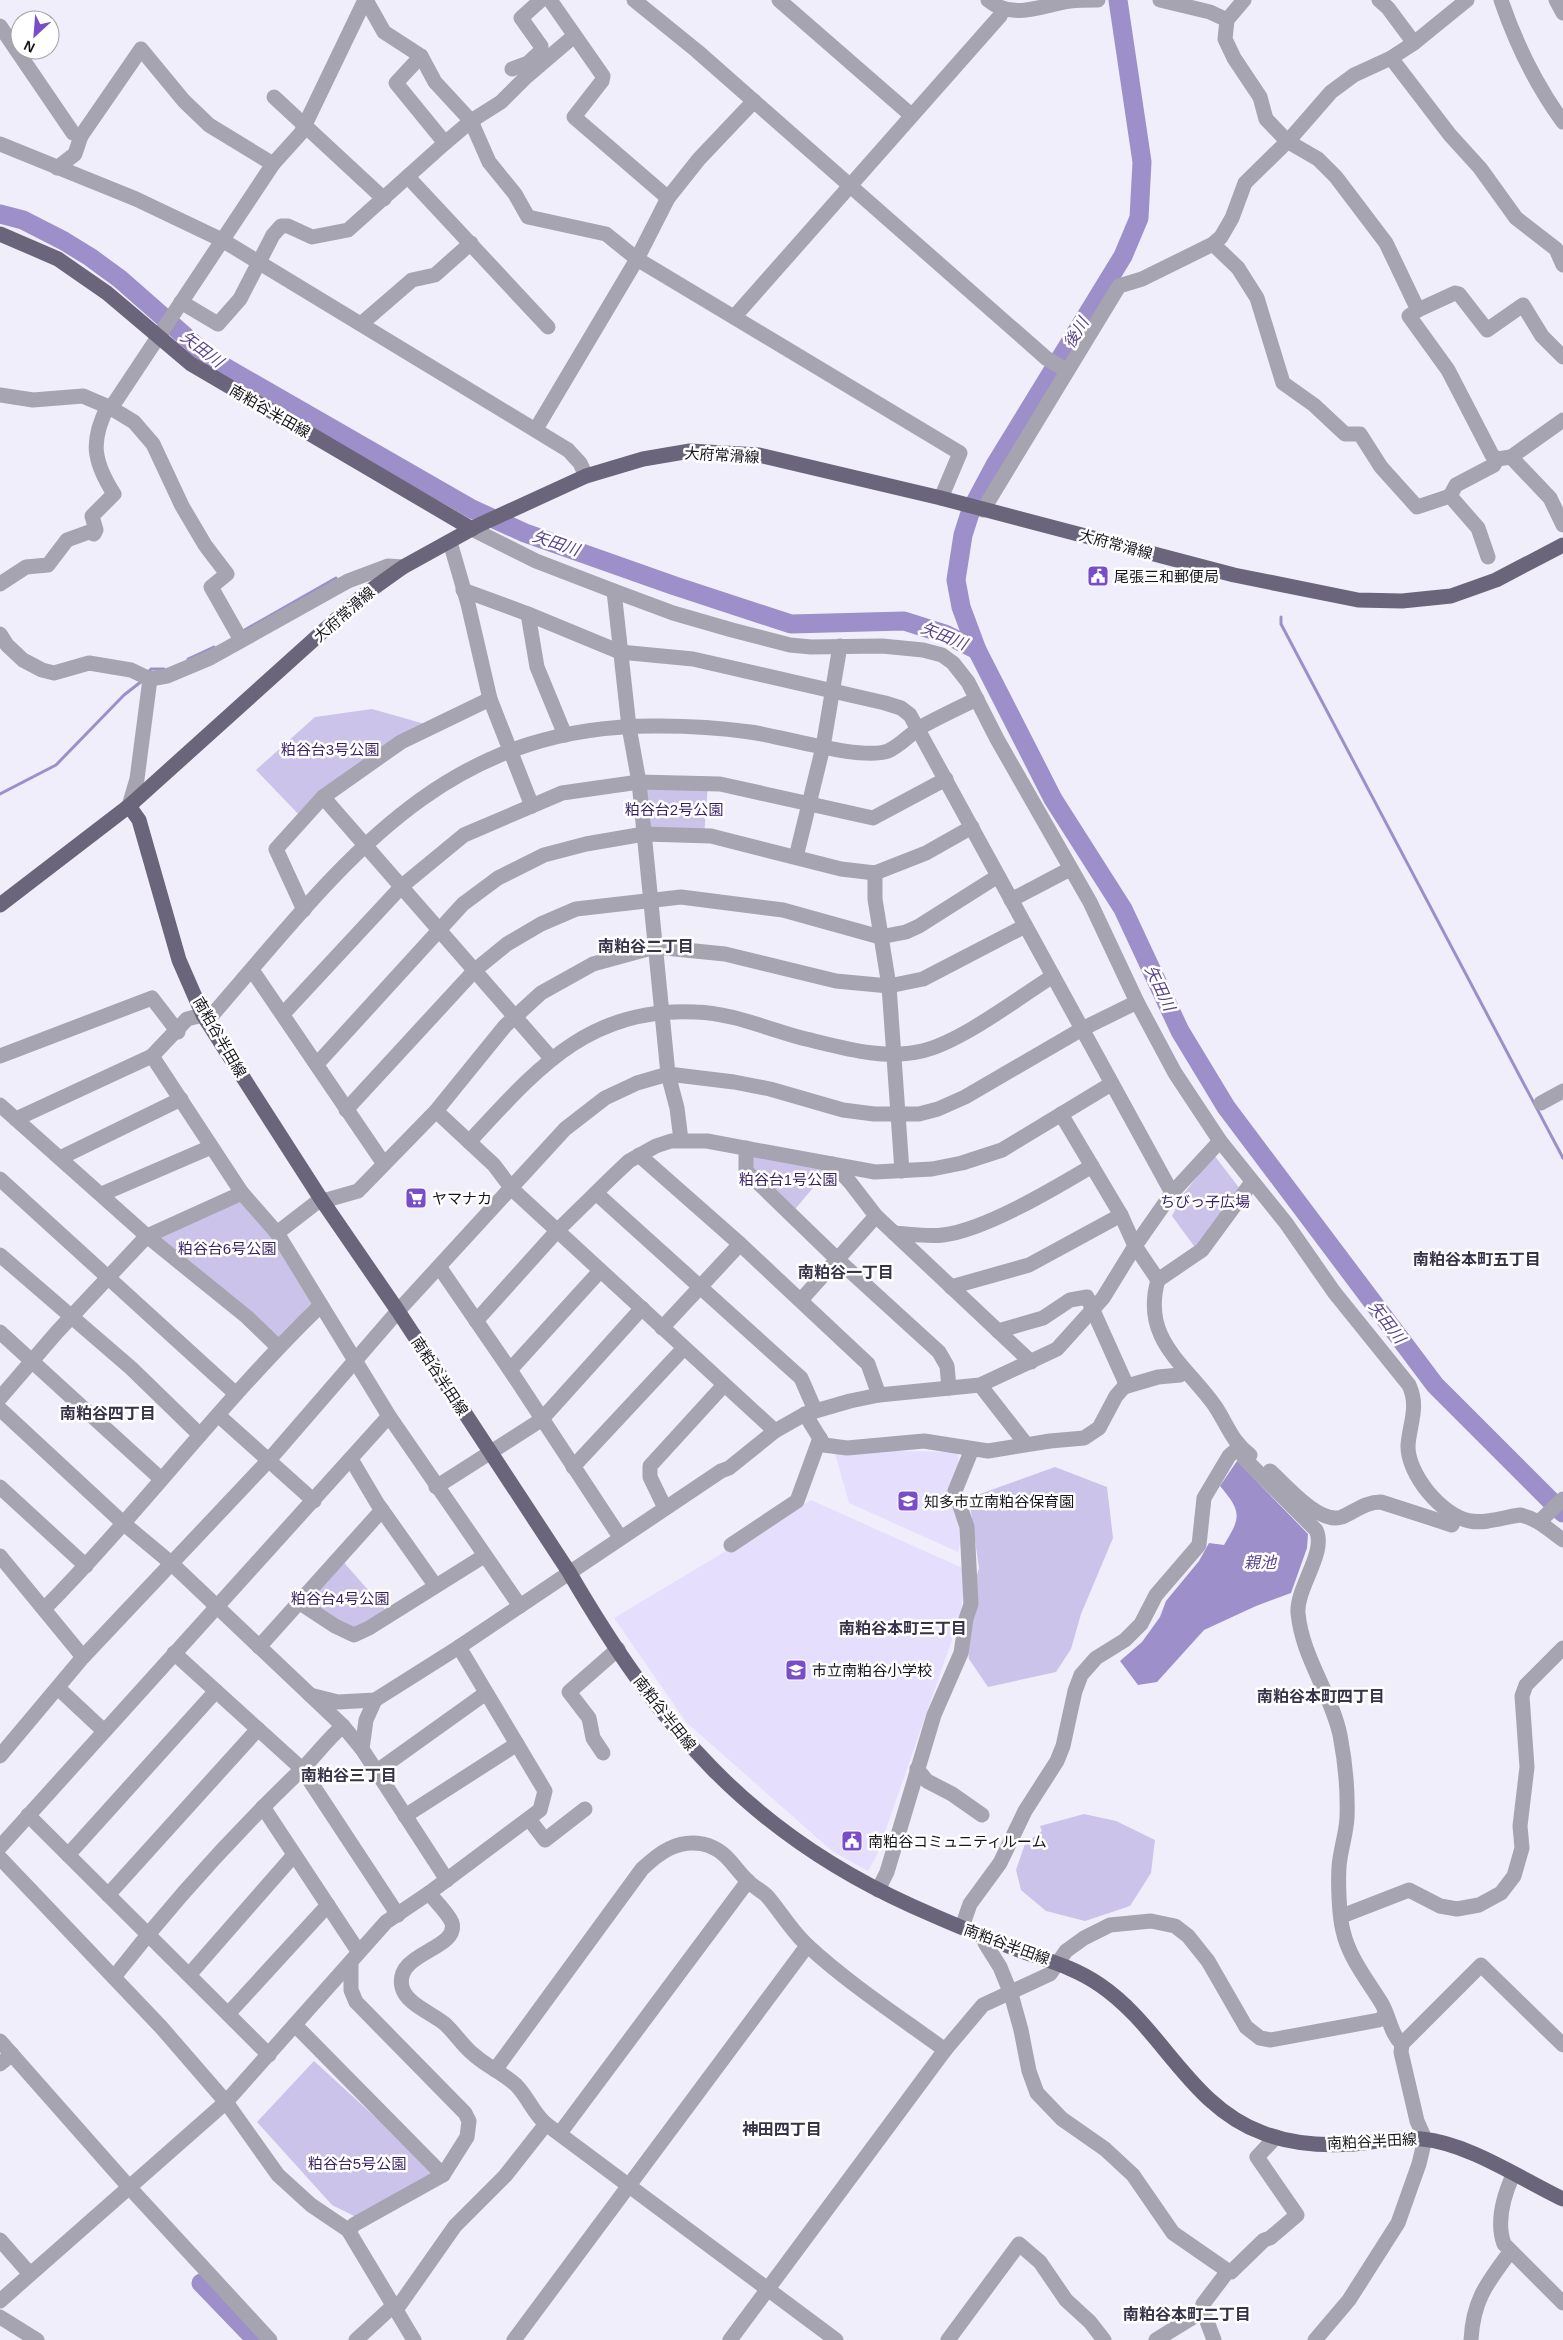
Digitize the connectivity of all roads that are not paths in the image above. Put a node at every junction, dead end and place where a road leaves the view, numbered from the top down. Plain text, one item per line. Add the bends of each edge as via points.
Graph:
1 (366, 0) edge
2 (541, 0) edge
3 (550, 0) edge
4 (634, 0) edge
5 (779, 0) edge
6 (988, 0) edge
7 (1098, 0) edge
8 (1160, 0) edge
9 (1244, 0) edge
10 (1379, 0) edge
11 (1466, 0) edge
12 (1501, 0) edge
13 (1556, 0) edge
14 (1003, 9) junction
15 (1563, 13) edge
16 (1227, 20) junction
17 (0, 26) edge
18 (574, 36) junction
19 (1414, 43) junction
20 (422, 56) junction
21 (1391, 58) junction
22 (512, 69) dead end
23 (274, 97) dead end
24 (754, 101) junction
25 (911, 115) junction
26 (471, 121) junction
27 (1563, 122) edge
28 (304, 124) junction
29 (81, 136) junction
30 (1287, 141) junction
31 (444, 143) junction
32 (0, 144) edge
33 (273, 164) junction
34 (57, 168) junction
35 (408, 177) junction
36 (850, 187) junction
37 (668, 198) junction
38 (384, 199) junction
39 (0, 234) edge
40 (222, 240) junction
41 (471, 243) junction
42 (1213, 244) junction
43 (637, 259) junction
44 (259, 262) junction
45 (1563, 265) edge
46 (178, 306) junction
47 (1418, 310) junction
48 (735, 316) junction
49 (361, 324) junction
50 (548, 328) dead end
51 (158, 334) junction
52 (1563, 357) edge
53 (1067, 371) junction
54 (0, 395) edge
55 (109, 407) junction
56 (1563, 420) edge
57 (536, 429) junction
58 (1504, 458) junction
59 (586, 476) junction
60 (1450, 496) junction
61 (941, 498) junction
62 (983, 510) junction
63 (1563, 525) edge
64 (475, 527) junction
65 (450, 542) junction
66 (1563, 546) edge
67 (1488, 557) dead end
68 (403, 567) junction
69 (348, 581) junction
70 (0, 584) edge
71 (464, 590) junction
72 (614, 591) junction
73 (361, 596) junction
74 (528, 614) junction
75 (0, 634) edge
76 (241, 640) junction
77 (840, 646) junction
78 (620, 652) junction
79 (150, 679) junction
80 (833, 691) junction
81 (977, 698) junction
82 (490, 699) junction
83 (629, 727) junction
84 (919, 728) junction
85 (565, 735) junction
86 (824, 747) junction
87 (509, 750) junction
88 (946, 779) junction
89 (639, 782) junction
90 (323, 797) junction
91 (809, 804) junction
92 (130, 806) junction
93 (532, 806) junction
94 (972, 827) junction
95 (644, 834) junction
96 (365, 844) junction
97 (796, 857) junction
98 (1070, 869) junction
99 (876, 873) junction
100 (998, 876) junction
101 (402, 886) junction
102 (1012, 900) junction
103 (651, 901) junction
104 (0, 905) edge
105 (304, 910) junction
106 (1026, 926) junction
107 (439, 929) junction
108 (880, 937) junction
109 (655, 947) junction
110 (252, 970) junction
111 (476, 970) junction
112 (1053, 976) junction
113 (889, 986) junction
114 (1137, 1002) junction
115 (662, 1013) junction
116 (283, 1014) junction
117 (515, 1016) junction
118 (205, 1018) junction
119 (1082, 1029) junction
120 (178, 1032) junction
121 (893, 1054) junction
122 (0, 1056) edge
123 (152, 1056) junction
124 (551, 1058) junction
125 (317, 1064) junction
126 (668, 1074) junction
127 (1111, 1084) junction
128 (1563, 1092) edge
129 (180, 1099) junction
130 (1541, 1103) dead end
131 (0, 1105) edge
132 (346, 1110) junction
133 (436, 1111) junction
134 (1061, 1114) junction
135 (897, 1115) junction
136 (16, 1120) junction
137 (681, 1140) junction
138 (1220, 1141) junction
139 (469, 1142) junction
140 (211, 1147) junction
141 (746, 1148) junction
142 (639, 1155) junction
143 (60, 1158) junction
144 (384, 1164) junction
145 (833, 1164) junction
146 (1092, 1166) junction
147 (902, 1171) junction
148 (0, 1179) edge
149 (1252, 1182) junction
150 (512, 1189) junction
151 (242, 1193) junction
152 (596, 1193) junction
153 (102, 1194) junction
154 (1172, 1194) junction
155 (322, 1200) junction
156 (1121, 1215) junction
157 (876, 1216) junction
158 (557, 1231) junction
159 (276, 1233) junction
160 (894, 1233) junction
161 (147, 1236) junction
162 (740, 1244) junction
163 (1135, 1246) junction
164 (0, 1255) edge
165 (838, 1260) junction
166 (440, 1268) junction
167 (600, 1271) junction
168 (109, 1278) junction
169 (1158, 1280) junction
170 (951, 1287) junction
171 (700, 1288) junction
172 (801, 1300) junction
173 (320, 1306) junction
174 (642, 1308) junction
175 (1094, 1308) junction
176 (398, 1311) junction
177 (71, 1318) junction
178 (476, 1321) junction
179 (662, 1328) junction
180 (998, 1331) junction
181 (0, 1332) edge
182 (278, 1347) junction
183 (684, 1348) junction
184 (32, 1361) junction
185 (356, 1361) junction
186 (1031, 1362) junction
187 (510, 1370) junction
188 (1184, 1372) junction
189 (724, 1385) junction
190 (980, 1385) junction
191 (1127, 1386) junction
192 (948, 1388) junction
193 (236, 1394) junction
194 (879, 1395) junction
195 (0, 1398) edge
196 (0, 1409) edge
197 (810, 1412) junction
198 (218, 1415) junction
199 (389, 1416) junction
200 (541, 1420) junction
201 (775, 1431) junction
202 (200, 1435) junction
203 (820, 1438) junction
204 (1026, 1444) junction
205 (1241, 1448) junction
206 (972, 1449) junction
207 (489, 1452) junction
208 (351, 1459) junction
209 (269, 1460) junction
210 (573, 1467) junction
211 (161, 1479) junction
212 (0, 1487) edge
213 (436, 1487) junction
214 (1563, 1499) edge
215 (314, 1501) junction
216 (664, 1508) junction
217 (382, 1510) junction
218 (1456, 1516) junction
219 (1542, 1519) junction
220 (123, 1523) junction
221 (620, 1537) junction
222 (1563, 1540) edge
223 (731, 1545) dead end
224 (0, 1556) edge
225 (484, 1556) junction
226 (171, 1563) junction
227 (86, 1566) junction
228 (569, 1572) junction
229 (435, 1585) junction
230 (300, 1603) junction
231 (520, 1606) junction
232 (217, 1607) junction
233 (44, 1609) junction
234 (259, 1647) junction
235 (459, 1647) junction
236 (1563, 1648) edge
237 (618, 1649) junction
238 (174, 1653) junction
239 (83, 1657) junction
240 (58, 1688) junction
241 (216, 1691) junction
242 (486, 1693) junction
243 (310, 1695) junction
244 (375, 1700) junction
245 (343, 1726) junction
246 (258, 1729) junction
247 (104, 1731) junction
248 (517, 1744) junction
249 (362, 1749) junction
250 (603, 1753) dead end
251 (0, 1756) edge
252 (302, 1769) junction
253 (917, 1769) junction
254 (376, 1771) junction
255 (263, 1807) junction
256 (586, 1809) dead end
257 (28, 1815) junction
258 (982, 1815) dead end
259 (405, 1816) junction
260 (529, 1819) junction
261 (0, 1847) edge
262 (68, 1855) junction
263 (294, 1855) junction
264 (0, 1858) edge
265 (447, 1880) junction
266 (748, 1881) junction
267 (878, 1890) junction
268 (428, 1893) junction
269 (108, 1895) junction
270 (328, 1905) junction
271 (398, 1915) junction
272 (1342, 1916) junction
273 (962, 1927) junction
274 (148, 1934) junction
275 (986, 1936) junction
276 (807, 1946) junction
277 (355, 1957) junction
278 (1058, 1962) junction
279 (189, 1975) junction
280 (114, 1977) junction
281 (1011, 1994) junction
282 (228, 2014) junction
283 (1386, 2015) junction
284 (295, 2026) junction
285 (0, 2041) edge
286 (1402, 2044) junction
287 (1563, 2045) edge
288 (945, 2050) junction
289 (268, 2054) junction
290 (6, 2059) edge
291 (495, 2070) junction
292 (226, 2102) junction
293 (546, 2124) junction
294 (560, 2133) junction
295 (1276, 2137) junction
296 (1425, 2139) junction
297 (443, 2175) junction
298 (1513, 2175) junction
299 (628, 2184) junction
300 (129, 2187) junction
301 (1563, 2199) edge
302 (348, 2230) junction
303 (0, 2240) edge
304 (1510, 2252) junction
305 (1228, 2272) junction
306 (30, 2274) junction
307 (768, 2289) junction
308 (0, 2302) edge
309 (1563, 2303) edge
310 (394, 2308) junction
311 (1202, 2308) junction
312 (0, 2317) edge
313 (37, 2340) edge
314 (270, 2340) edge
315 (356, 2340) edge
316 (414, 2340) edge
317 (514, 2340) edge
318 (730, 2340) edge
319 (836, 2340) edge
320 (948, 2340) edge
321 (1104, 2340) edge
322 (1156, 2340) edge
323 (1214, 2340) edge
324 (1315, 2340) edge
325 (1471, 2340) edge

1 - 20 street via 384,32
1 - 28 street
2 - 22 street via 521,18 541,46 541,51 528,63
3 - 18 street
4 - 24 street
5 - 25 street
6 - 14 street
7 - 14 street via 1071,1 1013,12
8 - 16 street via 1210,12
9 - 16 street
10 - 19 street
11 - 19 street
12 - 27 street via 1529,66
13 - 15 street
14 - 25 street
16 - 30 street via 1225,39 1234,58 1260,97 1266,119
17 - 29 street via 73,133
18 - 26 street via 501,102
18 - 37 street via 602,76 602,81 574,117
19 - 21 street
20 - 26 street via 435,82
20 - 31 street via 396,83
21 - 30 street via 1354,75 1331,92
21 - 45 street via 1516,218 1556,249
23 - 28 street
24 - 36 street
24 - 37 street via 699,159
25 - 36 street
26 - 31 street
26 - 43 street via 489,162 515,194 528,217 606,234
28 - 33 street via 301,133
28 - 38 street
29 - 33 street via 141,50 209,126
29 - 34 street via 75,154
30 - 42 street via 1245,183 1232,218
30 - 47 street via 1318,159 1336,177 1386,243
31 - 35 street
32 - 34 street
33 - 40 street
34 - 40 street via 136,199
35 - 38 street
35 - 41 street
36 - 48 street
36 - 53 street via 1046,358
37 - 43 street
38 - 44 street via 348,230 312,237 281,226 272,235
39 - 51 main road, 南粕谷半田線 via 58,259
40 - 44 street
40 - 46 street
41 - 49 street via 435,274 412,280
41 - 50 street
42 - 53 street via 1142,279 1119,286
42 - 60 street via 1238,268 1257,298 1283,383 1314,405 1345,434 1360,434 1381,467 1417,508
43 - 48 street
43 - 57 street
44 - 46 street via 240,299 218,324
44 - 49 street
46 - 51 street
47 - 52 street via 1459,294 1487,330 1523,305 1542,336
47 - 58 street via 1409,316 1448,370 1478,431
48 - 61 street via 960,453
49 - 57 street
51 - 55 street
51 - 64 main road, 南粕谷半田線 via 191,364 220,382
53 - 62 street
54 - 55 street via 33,400 83,396
55 - 70 street via 98,430 94,450 114,494 92,516 94,534 90,532 68,540 48,565 26,567
55 - 76 street via 134,422 153,444 182,506 227,574 211,587
56 - 58 street
57 - 59 street via 568,450
58 - 60 street via 1456,485
58 - 63 street via 1550,498
59 - 61 main road, 大府常滑線 via 642,459 690,451 759,455
59 - 64 main road, 大府常滑線
60 - 67 street via 1478,528
61 - 62 main road, 大府常滑線
62 - 66 main road, 大府常滑線 via 1234,575 1358,600 1402,601 1451,596 1496,580
64 - 65 main road, 大府常滑線
64 - 72 street via 536,561
65 - 68 main road, 大府常滑線
65 - 71 street
68 - 69 street via 388,566
68 - 73 main road, 大府常滑線
69 - 73 street via 358,587
69 - 76 street
71 - 74 street
71 - 82 street
72 - 77 street via 673,613 790,645
72 - 78 street
73 - 92 main road, 大府常滑線
74 - 78 street
74 - 85 street via 536,667
75 - 79 street via 22,660 42,670 54,673 89,663 131,670
76 - 79 street via 182,670
77 - 80 street
77 - 81 street via 882,646 942,655 953,663
78 - 80 street via 693,659
78 - 83 street
79 - 92 street via 137,779
80 - 84 street via 901,708
80 - 86 street
81 - 84 street
81 - 98 street
82 - 87 street
82 - 90 street via 401,742
83 - 85 street
83 - 86 street via 750,732
83 - 89 street
84 - 86 street via 889,750 874,753
84 - 88 street
85 - 87 street
86 - 91 street
87 - 93 street
87 - 96 street via 449,779
88 - 91 street via 873,818
88 - 94 street
89 - 91 street via 720,784
89 - 93 street via 562,793
89 - 95 street
90 - 96 street
90 - 105 street via 276,849
91 - 97 street
92 - 104 main road, 大府常滑線
92 - 118 main road, 南粕谷半田線 via 139,820 179,960
93 - 101 street via 464,835
94 - 99 street via 926,853
94 - 100 street
95 - 97 street via 711,836
95 - 103 street
95 - 107 street via 586,844 537,858 486,886
96 - 101 street
96 - 105 street
97 - 99 street via 841,869
98 - 102 street
98 - 114 street via 1110,942
99 - 108 street via 875,899
100 - 102 street
100 - 108 street via 919,926
101 - 107 street
101 - 116 street
102 - 106 street
103 - 108 street via 681,897 783,910
103 - 109 street
103 - 111 street via 576,909 507,944
105 - 110 street
106 - 112 street
106 - 113 street via 923,978
107 - 111 street
107 - 125 street
108 - 113 street
109 - 113 street via 725,954 836,981
109 - 115 street
109 - 117 street via 576,972 541,993
110 - 116 street
110 - 118 street
111 - 117 street
111 - 132 street
112 - 119 street
112 - 121 street via 948,1041 922,1051
113 - 121 street
114 - 119 street
114 - 138 street via 1175,1073
115 - 121 street via 697,1012 731,1018 864,1053
115 - 124 street via 630,1018 586,1035
115 - 126 street
116 - 125 street
117 - 124 street
117 - 133 street
118 - 120 street via 188,1019
118 - 155 main road, 南粕谷半田線
119 - 127 street
119 - 135 street via 938,1109
120 - 122 street via 152,998
120 - 123 street
121 - 135 street
123 - 129 street
123 - 136 street
124 - 139 street
125 - 132 street
126 - 135 street via 770,1089 843,1110
126 - 137 street
126 - 150 street via 637,1083 605,1098 565,1129
127 - 134 street
127 - 154 street
128 - 130 street
129 - 140 street
129 - 143 street
131 - 136 street
132 - 144 street
133 - 139 street
133 - 144 street
134 - 146 street
134 - 147 street via 1002,1150 962,1163
135 - 147 street
136 - 143 street
137 - 141 street
137 - 142 street
138 - 149 street
138 - 154 street
139 - 150 street via 494,1165
140 - 151 street
140 - 153 street
141 - 145 street
141 - 165 street via 746,1171
142 - 152 street
142 - 162 street
143 - 153 street
144 - 155 street via 358,1191
145 - 147 street via 875,1172
145 - 157 street
146 - 156 street
146 - 160 street via 980,1224 944,1235
148 - 168 street
149 - 169 street via 1202,1250
149 - 218 street via 1408,1385 1415,1405 1408,1444 1412,1468 1441,1505
150 - 158 street
150 - 166 street
151 - 159 street
151 - 161 street
152 - 158 street
152 - 171 street
153 - 161 street
154 - 163 street
155 - 159 street
155 - 176 main road, 南粕谷半田線
156 - 163 street
156 - 170 street via 1029,1265
157 - 160 street
157 - 165 street
158 - 167 street
158 - 178 street
159 - 173 street
160 - 170 street
161 - 168 street
161 - 182 street via 247,1317
162 - 171 street
162 - 172 street
163 - 169 street
163 - 175 street
164 - 177 street
165 - 172 street
165 - 192 street via 939,1352 947,1366
166 - 176 street
166 - 178 street
167 - 174 street
167 - 187 street
168 - 177 street
168 - 193 street
169 - 188 street via 1153,1303 1156,1322 1167,1348
170 - 180 street
171 - 179 street
171 - 197 street via 801,1378
172 - 194 street via 868,1364
173 - 182 street
173 - 185 street
174 - 179 street
174 - 200 street
175 - 180 street via 1087,1297 1070,1300 1043,1318
175 - 186 street via 1057,1349
175 - 191 street
176 - 185 street
176 - 207 main road, 南粕谷半田線
177 - 184 street
177 - 202 street via 131,1368
178 - 187 street
179 - 183 street
180 - 186 street
181 - 184 street
182 - 193 street
183 - 189 street
183 - 210 street
184 - 195 street
184 - 211 street
185 - 199 street
185 - 209 street
186 - 190 street
187 - 200 street
188 - 191 street
188 - 205 street via 1215,1406
189 - 201 street
189 - 216 street via 650,1466 650,1478
190 - 192 street
190 - 204 street
191 - 204 street via 1116,1396 1100,1428 1084,1438
192 - 194 street
193 - 198 street
194 - 197 street
196 - 220 street
197 - 201 street
197 - 203 street
198 - 202 street
198 - 209 street
199 - 208 street
199 - 213 street
200 - 207 street
200 - 210 street
201 - 216 street via 729,1468
202 - 211 street
203 - 206 street via 824,1445 847,1448 924,1441
203 - 223 street via 796,1501
204 - 206 street via 988,1451
205 - 218 street via 1312,1509 1326,1517 1341,1517 1374,1502 1452,1525
205 - 272 street via 1244,1458 1319,1536 1317,1551 1298,1602 1305,1643 1340,1734 1344,1758 1347,1819 1339,1866
205 - 273 street via 1229,1456 1204,1498 1199,1545 1156,1595 1137,1628 1125,1640 1096,1658 1081,1676 1057,1761 1025,1811 1000,1863 970,1904
206 - 253 street via 955,1491 967,1527 971,1604 961,1653 940,1697
207 - 213 street
207 - 228 main road, 南粕谷半田線
208 - 215 street
208 - 217 street
209 - 215 street
209 - 226 street
210 - 221 street
211 - 220 street
212 - 227 street
213 - 225 street
214 - 219 street
215 - 232 street
216 - 221 street
217 - 229 street
217 - 230 street
218 - 219 street via 1480,1522 1520,1515
219 - 222 street
220 - 226 street
220 - 227 street
221 - 228 street
224 - 233 street
225 - 229 street
225 - 231 street
226 - 232 street
226 - 239 street
227 - 233 street
228 - 231 street
228 - 237 main road, 南粕谷半田線
229 - 230 street via 354,1635
230 - 234 street
231 - 235 street
232 - 234 street
232 - 238 street
233 - 239 street
234 - 243 street
235 - 242 street
235 - 244 street
236 - 272 street via 1526,1685 1522,1696 1527,1766 1520,1826 1522,1848 1514,1876 1501,1893 1479,1905 1456,1909 1440,1906 1408,1890
237 - 250 street via 569,1692 589,1718 593,1738
237 - 267 main road, 南粕谷半田線 via 670,1724 732,1789 803,1846
238 - 241 street
238 - 247 street
239 - 240 street
240 - 247 street
240 - 251 street
241 - 246 street
241 - 262 street
242 - 248 street
242 - 254 street
243 - 244 street via 338,1702
243 - 245 street
244 - 249 street via 366,1720
245 - 249 street
245 - 252 street
246 - 252 street
246 - 269 street
247 - 257 street
248 - 259 street
248 - 260 street via 545,1791 540,1810
249 - 254 street
252 - 255 street
252 - 271 street
253 - 258 street via 927,1781
253 - 267 street via 887,1872
254 - 259 street
255 - 263 street
255 - 274 street
256 - 260 street via 545,1840
257 - 261 street
257 - 262 street
259 - 265 street
260 - 265 street
262 - 269 street
263 - 270 street
263 - 279 street
264 - 280 street
265 - 268 street
266 - 276 street via 766,1895
266 - 291 street via 734,1863 704,1844 680,1845 659,1853 642,1869
266 - 294 street
267 - 273 main road, 南粕谷半田線
268 - 271 street
268 - 291 street via 452,1923 452,1931 447,1940 423,1952 407,1968 402,1977 404,1992 445,2024 474,2056
269 - 274 street
270 - 277 street
270 - 282 street
271 - 277 street via 386,1922
272 - 283 street via 1342,1929 1351,1954
273 - 275 main road, 南粕谷半田線
274 - 279 street
274 - 280 street
275 - 278 main road, 南粕谷半田線
275 - 281 street via 985,1944 1000,1967
276 - 288 street
276 - 299 street
277 - 284 street
277 - 297 street via 351,1990 356,2002 457,2104 469,2121 467,2137
278 - 281 street via 1050,1974
278 - 283 street via 1066,1951 1102,1928 1136,1922 1165,1922 1175,1926 1199,1948 1246,2027 1260,2038 1271,2040 1379,2020
278 - 295 main road, 南粕谷半田線 via 1116,1996 1143,2024 1182,2074 1214,2105 1245,2125
279 - 282 street
280 - 292 street
281 - 288 street via 983,2006
281 - 305 street via 1022,2030 1028,2072 1037,2093 1062,2119 1105,2149 1132,2175 1174,2233
282 - 289 street
283 - 286 street via 1394,2036
284 - 289 street
284 - 297 street
285 - 290 street
286 - 287 street via 1481,1965
286 - 296 street via 1401,2052
288 - 307 street
289 - 292 street
290 - 300 street
291 - 293 street via 516,2086
292 - 300 street
292 - 302 street via 278,2175 312,2205
293 - 294 street
293 - 310 street via 506,2176 455,2226
294 - 299 street
295 - 296 main road, 南粕谷半田線 via 1321,2144
295 - 305 street via 1257,2157 1297,2216
296 - 298 main road, 南粕谷半田線 via 1467,2150
296 - 324 street via 1398,2222 1349,2300
297 - 302 street
298 - 301 main road, 南粕谷半田線
298 - 304 street via 1504,2199 1500,2235
299 - 307 street
299 - 317 street
300 - 306 street
300 - 314 street
302 - 310 street
303 - 306 street
304 - 309 street
304 - 325 street via 1476,2305
305 - 311 street
306 - 308 street
307 - 318 street
307 - 319 street
310 - 315 street
310 - 316 street
311 - 322 street via 1198,2314
311 - 323 street
312 - 313 street
320 - 321 street via 1020,2244 1040,2262 1066,2300

